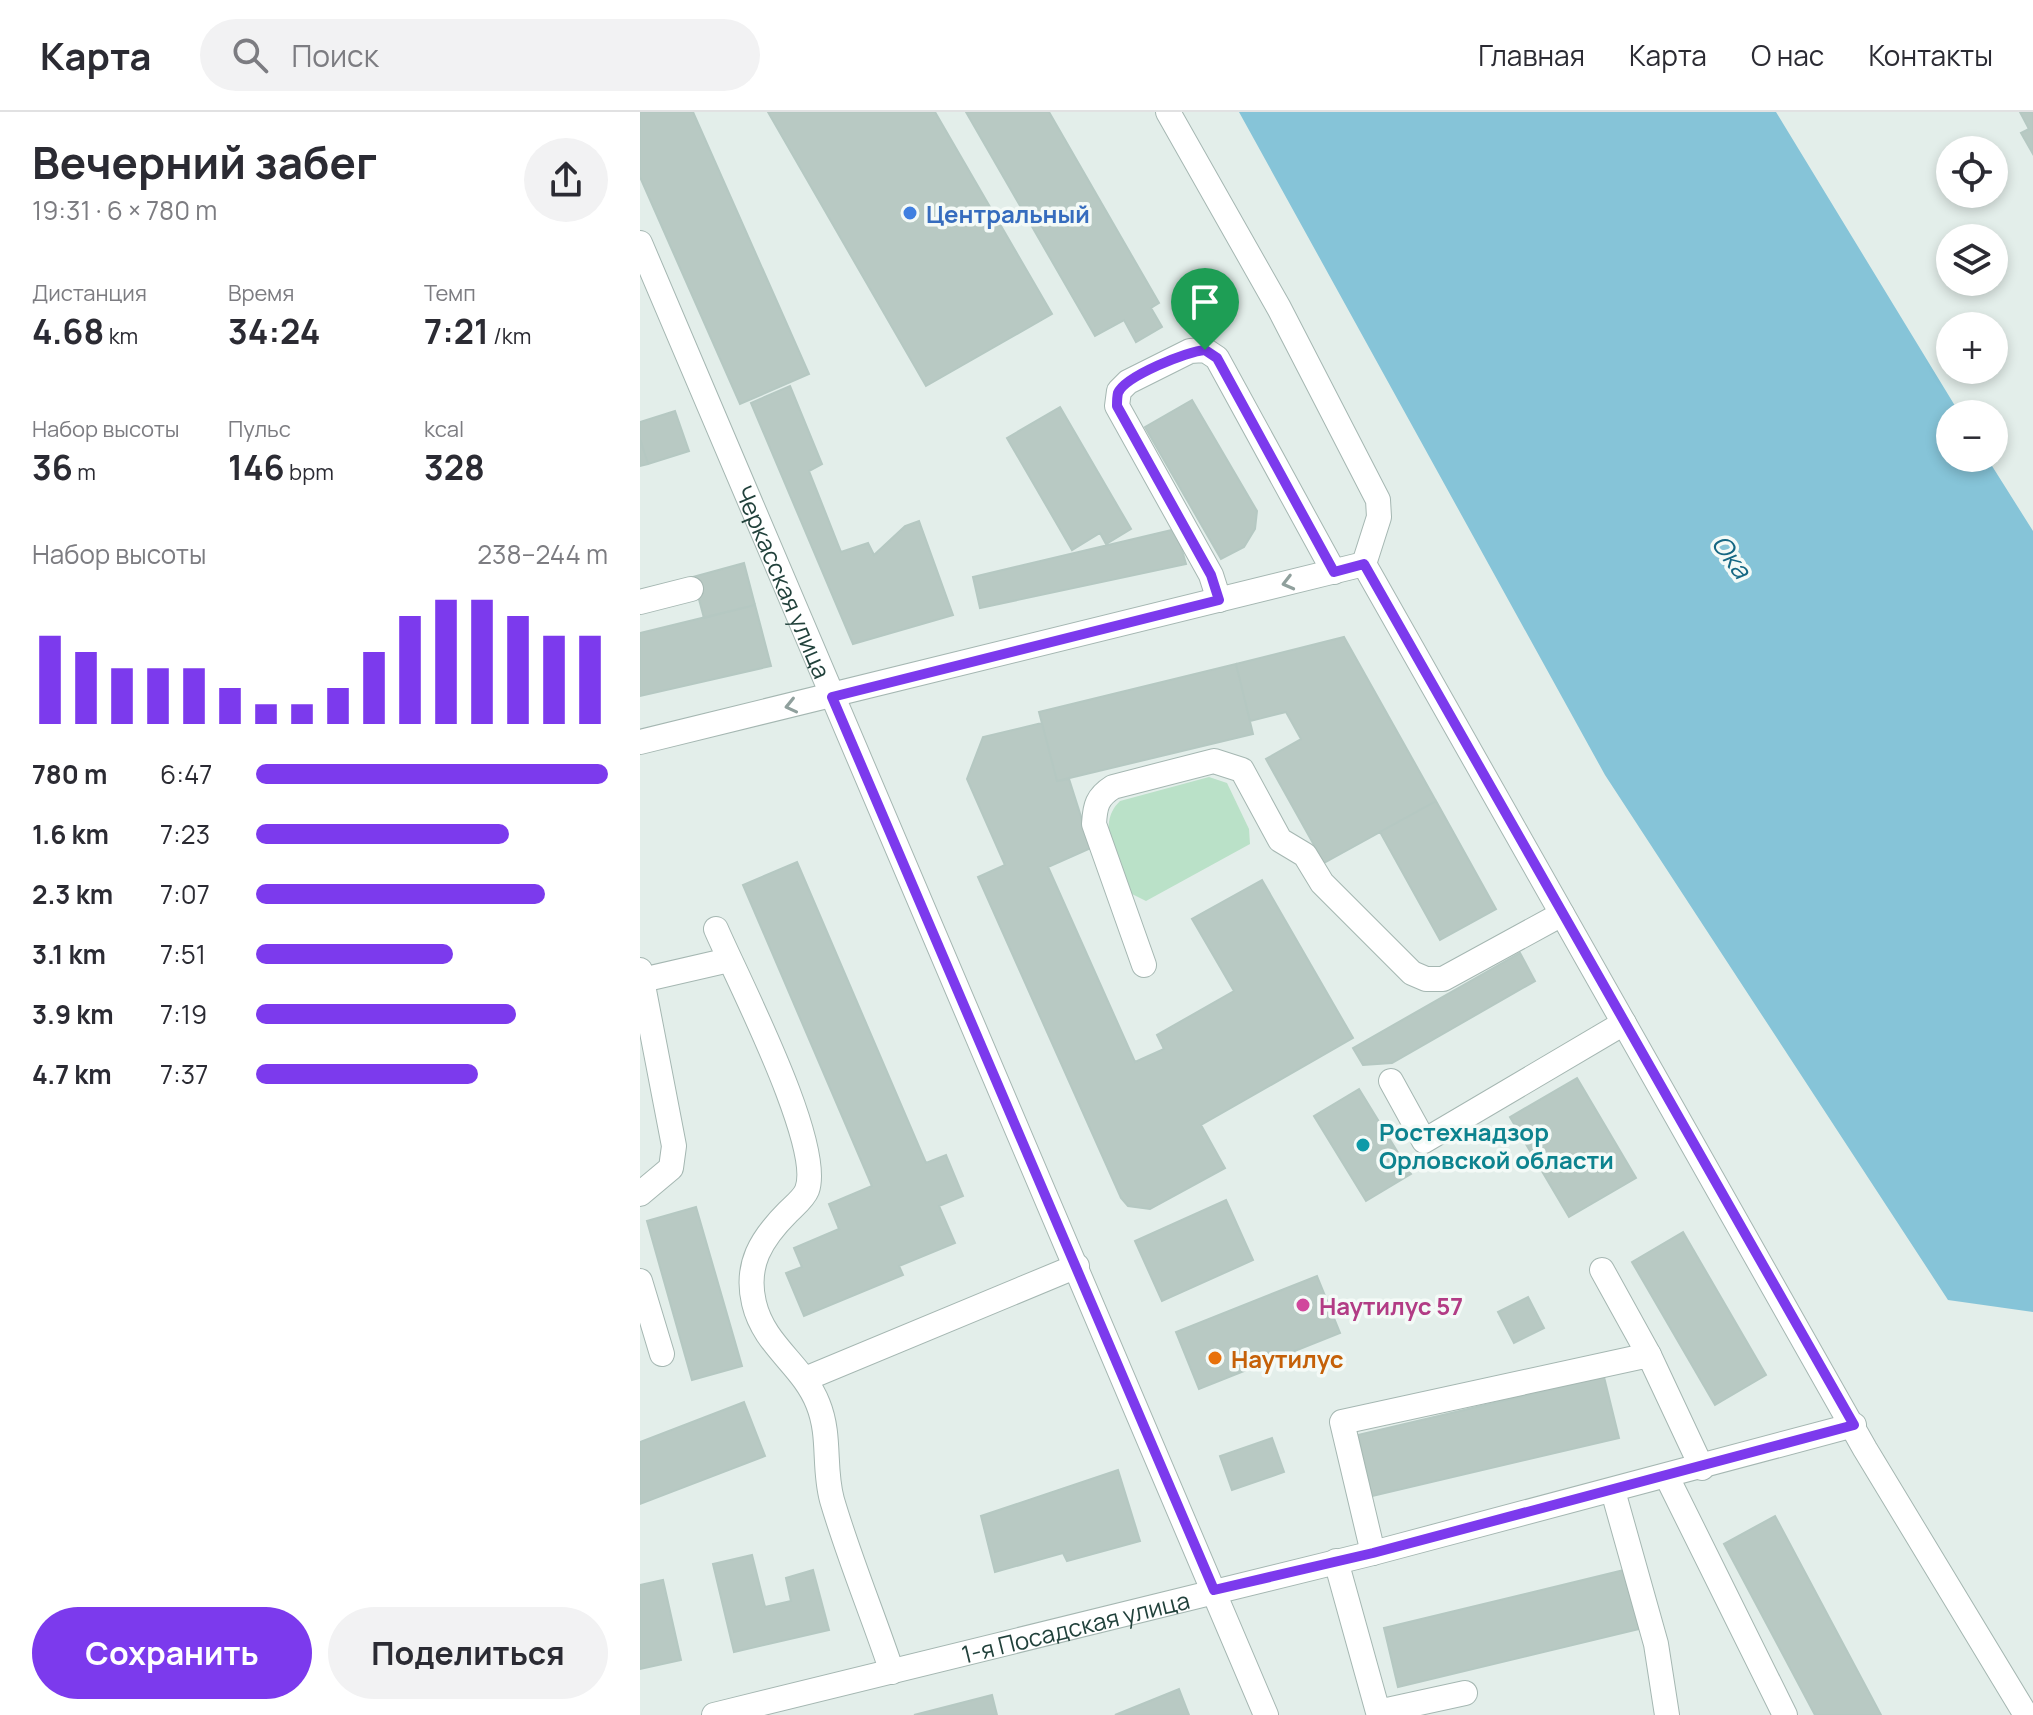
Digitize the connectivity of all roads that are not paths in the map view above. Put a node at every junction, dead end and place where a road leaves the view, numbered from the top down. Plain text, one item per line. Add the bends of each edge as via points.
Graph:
1 (1168, 112) edge
2 (640, 243) edge
3 (1364, 564) junction
4 (1334, 572) junction
5 (691, 589) dead end
6 (1219, 600) junction
7 (640, 602) edge
8 (832, 697) junction
9 (640, 742) edge
10 (1562, 914) junction
11 (716, 929) dead end
12 (729, 960) junction
13 (1144, 965) dead end
14 (641, 975) edge
15 (1624, 1023) junction
16 (1391, 1081) dead end
17 (640, 1194) edge
18 (1077, 1266) junction
19 (1602, 1270) dead end
20 (640, 1281) edge
21 (662, 1354) dead end
22 (1649, 1355) junction
23 (805, 1379) junction
24 (1854, 1425) junction
25 (1702, 1468) junction
26 (1667, 1477) junction
27 (1613, 1491) junction
28 (1373, 1553) junction
29 (1336, 1561) junction
30 (1214, 1590) junction
31 (892, 1672) junction
32 (1465, 1693) dead end
33 (714, 1715) edge
34 (1266, 1715) edge
35 (1667, 1715) edge
36 (1785, 1715) edge
37 (2026, 1715) edge

1 - 3 street via 1279,308 1378,500 1379,517
2 - 8 street, Черкасская улица
3 - 4 street
3 - 10 street
4 -> 6 street
4 - 6 street via 1217,358 1205,350 1190,351 1128,382 1119,391 1117,406 1211,575
5 - 7 street
6 - 8 street
8 -> 9 street
8 - 18 street, Черкасская улица
10 - 13 street via 1443,979 1412,973 1322,883 1305,855 1280,840 1242,770 1214,761 1113,787 1100,795 1095,808 1094,824
10 - 15 street
11 - 12 street
12 - 14 street
12 - 23 street via 809,1152 807,1191 762,1242 750,1277 769,1339
14 - 17 street via 674,1146 671,1168
15 - 16 street via 1424,1141
15 - 24 street
18 - 23 street
18 - 30 street, Черкасская улица
19 - 22 street
20 - 21 street
22 - 25 street
22 - 28 street via 1342,1422
23 - 31 street via 824,1422 831,1496
24 - 25 street, 1-я Посадская улица
24 - 37 street
25 - 26 street, 1-я Посадская улица
26 - 27 street, 1-я Посадская улица
26 - 36 street
27 - 28 street, 1-я Посадская улица
27 - 35 street via 1656,1644
28 - 29 street, 1-я Посадская улица
29 - 30 street, 1-я Посадская улица
29 - 32 street via 1378,1712
30 - 31 street, 1-я Посадская улица
30 - 34 street, Черкасская улица
31 - 33 street, 1-я Посадская улица

